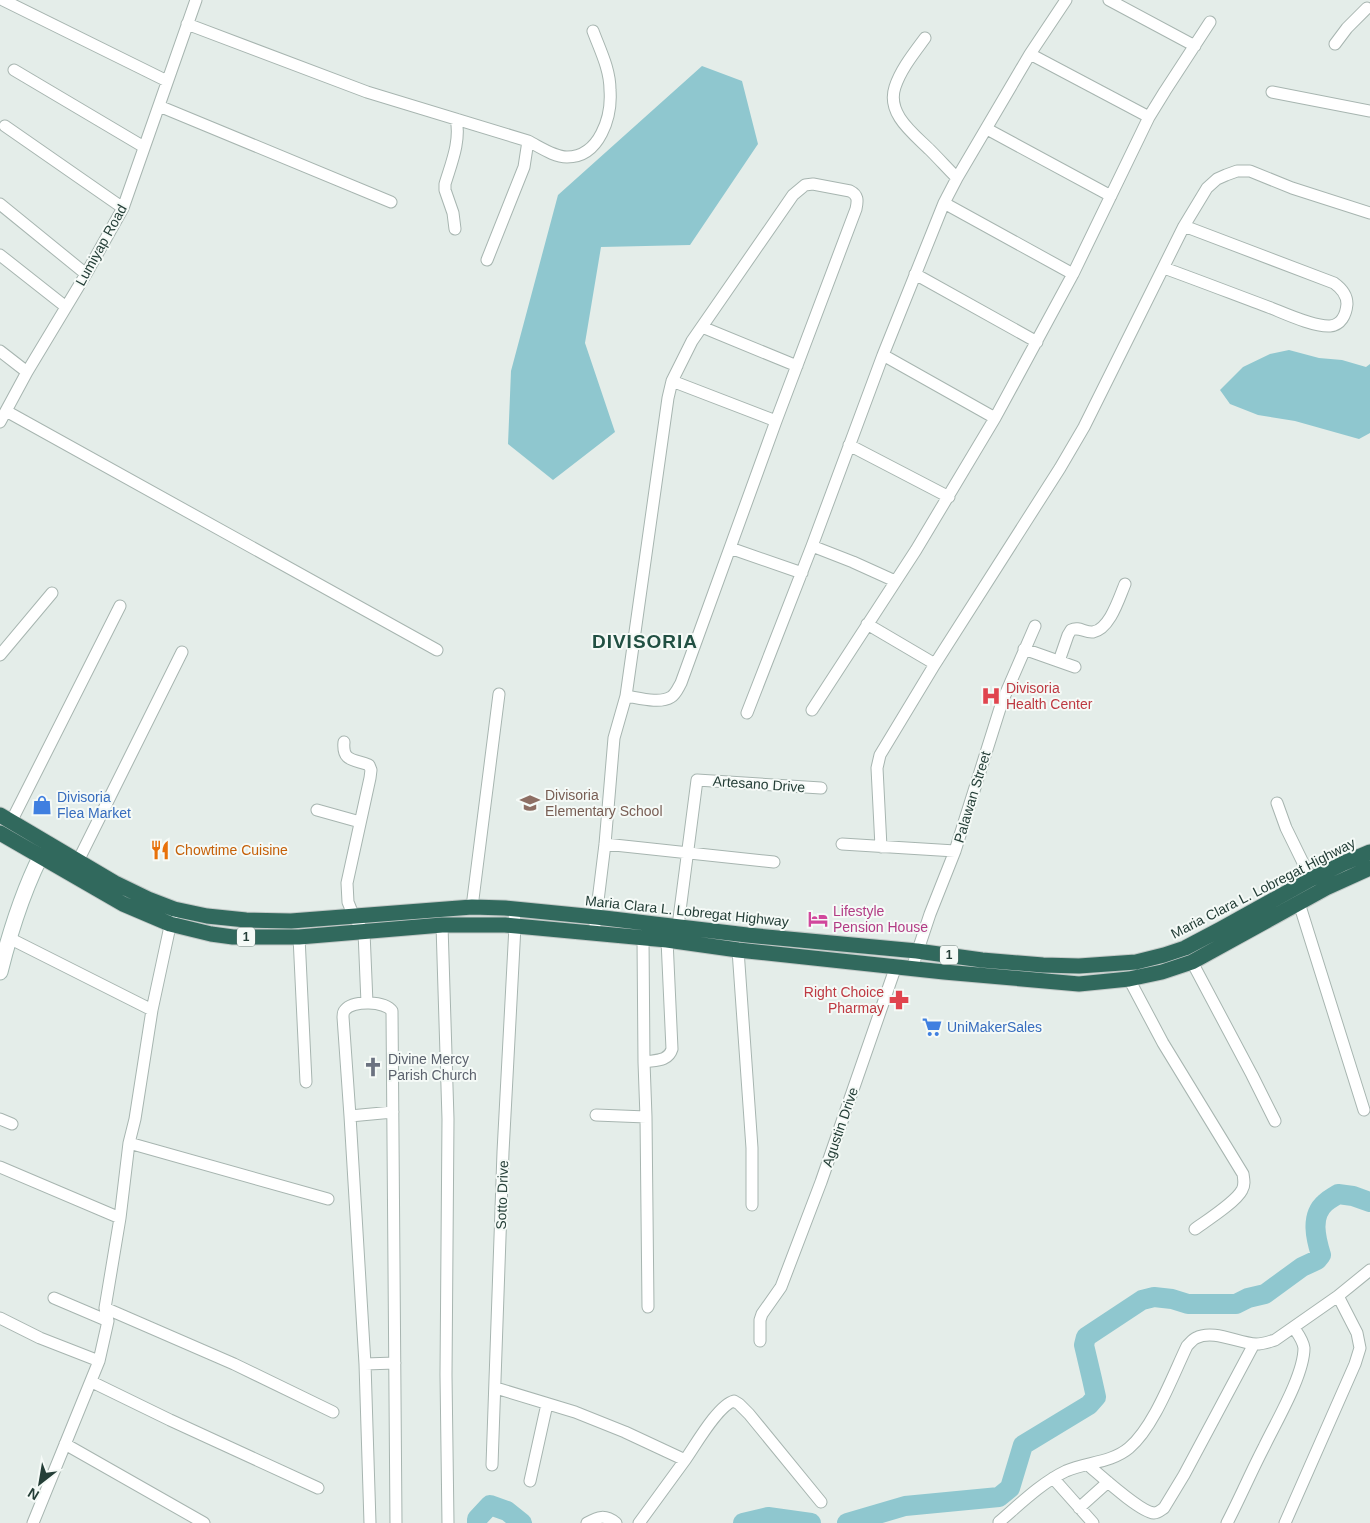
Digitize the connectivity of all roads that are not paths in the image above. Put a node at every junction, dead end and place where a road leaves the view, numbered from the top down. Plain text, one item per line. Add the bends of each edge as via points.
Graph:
1 (3, 0) edge
2 (196, 0) edge
3 (1066, 0) edge
4 (1108, 0) edge
5 (1366, 6) edge
6 (1210, 22) dead end
7 (187, 24) junction
8 (593, 31) dead end
9 (926, 38) dead end
10 (1335, 44) dead end
11 (1195, 46) junction
12 (1030, 54) junction
13 (14, 70) dead end
14 (167, 81) junction
15 (1272, 92) dead end
16 (158, 106) junction
17 (1370, 111) edge
18 (1149, 117) junction
19 (456, 120) junction
20 (5, 126) dead end
21 (987, 129) junction
22 (528, 141) junction
23 (144, 147) junction
24 (957, 178) junction
25 (1111, 196) junction
26 (391, 202) dead end
27 (944, 203) junction
28 (0, 204) edge
29 (123, 208) junction
30 (1370, 213) edge
31 (1184, 226) junction
32 (455, 229) dead end
33 (0, 255) edge
34 (487, 260) dead end
35 (1164, 268) junction
36 (86, 274) junction
37 (915, 274) junction
38 (1073, 274) junction
39 (66, 307) junction
40 (702, 327) junction
41 (1037, 342) junction
42 (0, 350) edge
43 (883, 355) junction
44 (797, 366) junction
45 (27, 372) junction
46 (672, 381) junction
47 (995, 418) junction
48 (2, 419) edge
49 (776, 421) junction
50 (849, 445) junction
51 (949, 497) junction
52 (812, 546) junction
53 (730, 548) junction
54 (802, 573) junction
55 (895, 581) junction
56 (1125, 584) dead end
57 (52, 593) dead end
58 (120, 606) dead end
59 (867, 624) junction
60 (1035, 626) dead end
61 (1024, 649) junction
62 (437, 650) dead end
63 (182, 652) dead end
64 (0, 655) edge
65 (1059, 661) junction
66 (935, 664) junction
67 (1075, 667) dead end
68 (499, 694) dead end
69 (626, 696) junction
70 (812, 710) dead end
71 (746, 713) dead end
72 (344, 742) dead end
73 (821, 788) dead end
74 (1277, 803) dead end
75 (317, 810) dead end
76 (5, 819) edge
77 (360, 822) junction
78 (0, 833) edge
79 (47, 844) junction
80 (605, 844) junction
81 (842, 844) dead end
82 (881, 847) junction
83 (955, 852) junction
84 (1370, 852) edge
85 (688, 853) junction
86 (40, 857) junction
87 (78, 861) junction
88 (774, 862) dead end
89 (1370, 868) edge
90 (1311, 879) junction
91 (1299, 903) junction
92 (472, 907) junction
93 (174, 909) junction
94 (514, 910) junction
95 (354, 917) junction
96 (596, 917) junction
97 (170, 924) junction
98 (442, 925) junction
99 (515, 926) junction
100 (678, 926) junction
101 (364, 932) junction
102 (594, 933) junction
103 (299, 937) junction
104 (8, 938) junction
105 (643, 938) junction
106 (668, 940) junction
107 (738, 950) junction
108 (917, 950) junction
109 (1192, 962) junction
110 (896, 966) junction
111 (912, 968) junction
112 (0, 972) edge
113 (1129, 979) junction
114 (367, 1003) junction
115 (152, 1010) junction
116 (644, 1062) junction
117 (306, 1082) dead end
118 (1364, 1110) dead end
119 (394, 1112) junction
120 (596, 1115) dead end
121 (350, 1116) junction
122 (646, 1117) junction
123 (0, 1119) edge
124 (1275, 1121) dead end
125 (12, 1124) dead end
126 (129, 1143) junction
127 (0, 1167) edge
128 (328, 1199) dead end
129 (752, 1205) dead end
130 (120, 1218) junction
131 (1195, 1229) dead end
132 (1370, 1270) edge
133 (1338, 1296) junction
134 (54, 1298) dead end
135 (648, 1307) dead end
136 (105, 1308) junction
137 (0, 1318) edge
138 (108, 1321) junction
139 (1294, 1328) junction
140 (760, 1341) dead end
141 (1254, 1344) junction
142 (100, 1361) junction
143 (395, 1363) junction
144 (365, 1364) junction
145 (92, 1382) junction
146 (496, 1388) junction
147 (548, 1404) junction
148 (333, 1412) dead end
149 (65, 1444) junction
150 (686, 1460) junction
151 (492, 1465) dead end
152 (1088, 1465) junction
153 (1053, 1478) junction
154 (530, 1481) dead end
155 (1108, 1482) junction
156 (318, 1488) dead end
157 (821, 1502) dead end
158 (1079, 1508) junction
159 (33, 1523) edge
160 (204, 1523) edge
161 (370, 1523) edge
162 (396, 1523) edge
163 (448, 1523) edge
164 (586, 1523) edge
165 (616, 1523) edge
166 (639, 1523) edge
167 (996, 1523) edge
168 (1093, 1523) edge
169 (1228, 1523) edge
170 (1285, 1523) edge

1 - 14 street
2 - 7 street, Lumiyap Road
3 - 12 street
4 - 11 street
5 - 10 street
6 - 11 street
7 - 14 street, Lumiyap Road
7 - 19 street via 367,92
8 - 22 street via 605,62 610,88 610,110 602,133 594,144 577,156 555,154
9 - 24 street via 900,76 895,88 895,104 907,128
11 - 18 street
12 - 18 street
12 - 21 street
13 - 23 street
14 - 16 street, Lumiyap Road
15 - 17 street
16 - 23 street, Lumiyap Road
16 - 26 street
18 - 25 street
19 - 22 street
19 - 32 street via 456,146 445,184
20 - 29 street
21 - 24 street
21 - 25 street
22 - 34 street via 524,167
23 - 29 street, Lumiyap Road
24 - 27 street
25 - 38 street
27 - 37 street
27 - 38 street
28 - 36 street
29 - 36 street, Lumiyap Road
30 - 31 street via 1250,171 1237,171 1207,188
31 - 35 street
31 - 35 street via 1334,283 1344,292 1347,301 1342,320 1329,326 1305,320
33 - 39 street
35 - 66 street via 1065,460
36 - 39 street, Lumiyap Road
37 - 41 street
37 - 43 street
38 - 41 street
39 - 45 street, Lumiyap Road
40 - 44 street
40 - 44 street via 793,195 813,184 850,191 857,198 856,209
40 - 46 street via 684,354
41 - 47 street
42 - 45 street
43 - 47 street
43 - 50 street
44 - 49 street
45 - 48 street, Lumiyap Road
46 - 49 street
46 - 69 street
47 - 51 street
48 - 62 street
49 - 53 street
50 - 51 street
50 - 52 street
51 - 55 street
52 - 54 street
52 - 55 street
53 - 54 street
53 - 69 street via 676,692 662,700
54 - 71 street
55 - 59 street
56 - 65 street via 1115,608 1099,630 1071,630
57 - 64 street
58 - 76 street
59 - 66 street
59 - 70 street
60 - 61 street, Palawan Street
61 - 65 street
61 - 83 street, Palawan Street via 1002,702
63 - 87 street
65 - 67 street
66 - 82 street via 880,755 877,768
68 - 92 street
69 - 80 street via 614,738
72 - 77 street via 343,750 347,756 371,770
73 - 85 street, Artesano Drive via 697,780
74 - 90 street
75 - 77 street
76 - 79 highway, Maria Clara L. Lobregat Highway / 1
77 - 95 street via 347,883 348,902
78 - 86 highway, Maria Clara L. Lobregat Highway / 1
79 - 86 street
79 - 87 highway, Maria Clara L. Lobregat Highway / 1
80 - 85 street
80 - 96 street
81 - 82 street
82 - 83 street
83 - 108 street, Palawan Street
84 - 90 highway, Maria Clara L. Lobregat Highway / 1
85 - 88 street
85 - 100 street
86 - 97 highway, Maria Clara L. Lobregat Highway / 1 via 122,904
86 - 104 street
87 - 93 highway, Maria Clara L. Lobregat Highway / 1 via 115,883
89 - 91 highway, Maria Clara L. Lobregat Highway / 1
90 - 108 highway, Maria Clara L. Lobregat Highway / 1 via 1185,948 1136,962 1043,965
91 - 109 highway, Maria Clara L. Lobregat Highway / 1
91 - 118 street
92 - 94 highway, Maria Clara L. Lobregat Highway / 1
92 - 95 highway, Maria Clara L. Lobregat Highway / 1
93 - 95 highway, Maria Clara L. Lobregat Highway / 1 via 246,920
93 - 97 street
94 - 96 highway, Maria Clara L. Lobregat Highway / 1
94 - 99 street, Sotto Drive
95 - 101 street
96 - 100 highway, Maria Clara L. Lobregat Highway / 1
96 - 102 street
97 - 103 highway, Maria Clara L. Lobregat Highway / 1 via 233,937
97 - 115 street
98 - 99 highway, Maria Clara L. Lobregat Highway / 1
98 - 101 highway, Maria Clara L. Lobregat Highway / 1
98 - 163 street via 448,1119
99 - 102 highway, Maria Clara L. Lobregat Highway / 1
99 - 146 street, Sotto Drive via 503,1152
100 - 108 highway, Maria Clara L. Lobregat Highway / 1
101 - 103 highway, Maria Clara L. Lobregat Highway / 1
101 - 114 street
102 - 105 highway, Maria Clara L. Lobregat Highway / 1
103 - 117 street
104 - 112 street
104 - 115 street
105 - 106 highway, Maria Clara L. Lobregat Highway / 1
105 - 116 street
106 - 107 highway, Maria Clara L. Lobregat Highway / 1
106 - 116 street via 672,1049 667,1058
107 - 110 highway, Maria Clara L. Lobregat Highway / 1
107 - 129 street via 751,1139
108 - 111 street, Palawan Street
109 - 113 highway, Maria Clara L. Lobregat Highway / 1
109 - 124 street
110 - 111 highway, Maria Clara L. Lobregat Highway / 1
110 - 140 street, Agustin Drive via 781,1287 762,1314
111 - 113 highway, Maria Clara L. Lobregat Highway / 1 via 1079,984
113 - 131 street via 1163,1043 1244,1174 1242,1191 1235,1199
114 - 119 street via 383,1004 392,1011
114 - 121 street via 347,1008 342,1017
115 - 126 street
116 - 122 street
119 - 121 street
119 - 143 street
120 - 122 street
121 - 144 street
122 - 135 street
123 - 125 street
126 - 128 street
126 - 130 street
127 - 130 street
130 - 136 street
132 - 133 street
133 - 139 street
133 - 170 street via 1357,1333 1360,1348
134 - 138 street
136 - 138 street
136 - 148 street via 234,1364
137 - 142 street via 40,1338
138 - 142 street
139 - 141 street via 1275,1340
139 - 169 street via 1304,1346 1297,1377
141 - 152 street via 1222,1336 1197,1337 1187,1346 1146,1430 1129,1448 1105,1461
141 - 155 street via 1164,1508 1154,1513 1148,1511
142 - 145 street
143 - 144 street
143 - 162 street
144 - 161 street
145 - 149 street
145 - 156 street
146 - 147 street
146 - 151 street, Sotto Drive
147 - 150 street via 625,1432
147 - 154 street
149 - 159 street
149 - 160 street
150 - 157 street via 720,1409 734,1401 749,1414
150 - 166 street
152 - 153 street
152 - 155 street
153 - 158 street
153 - 167 street
155 - 158 street
158 - 168 street
164 - 165 street via 605,1516

